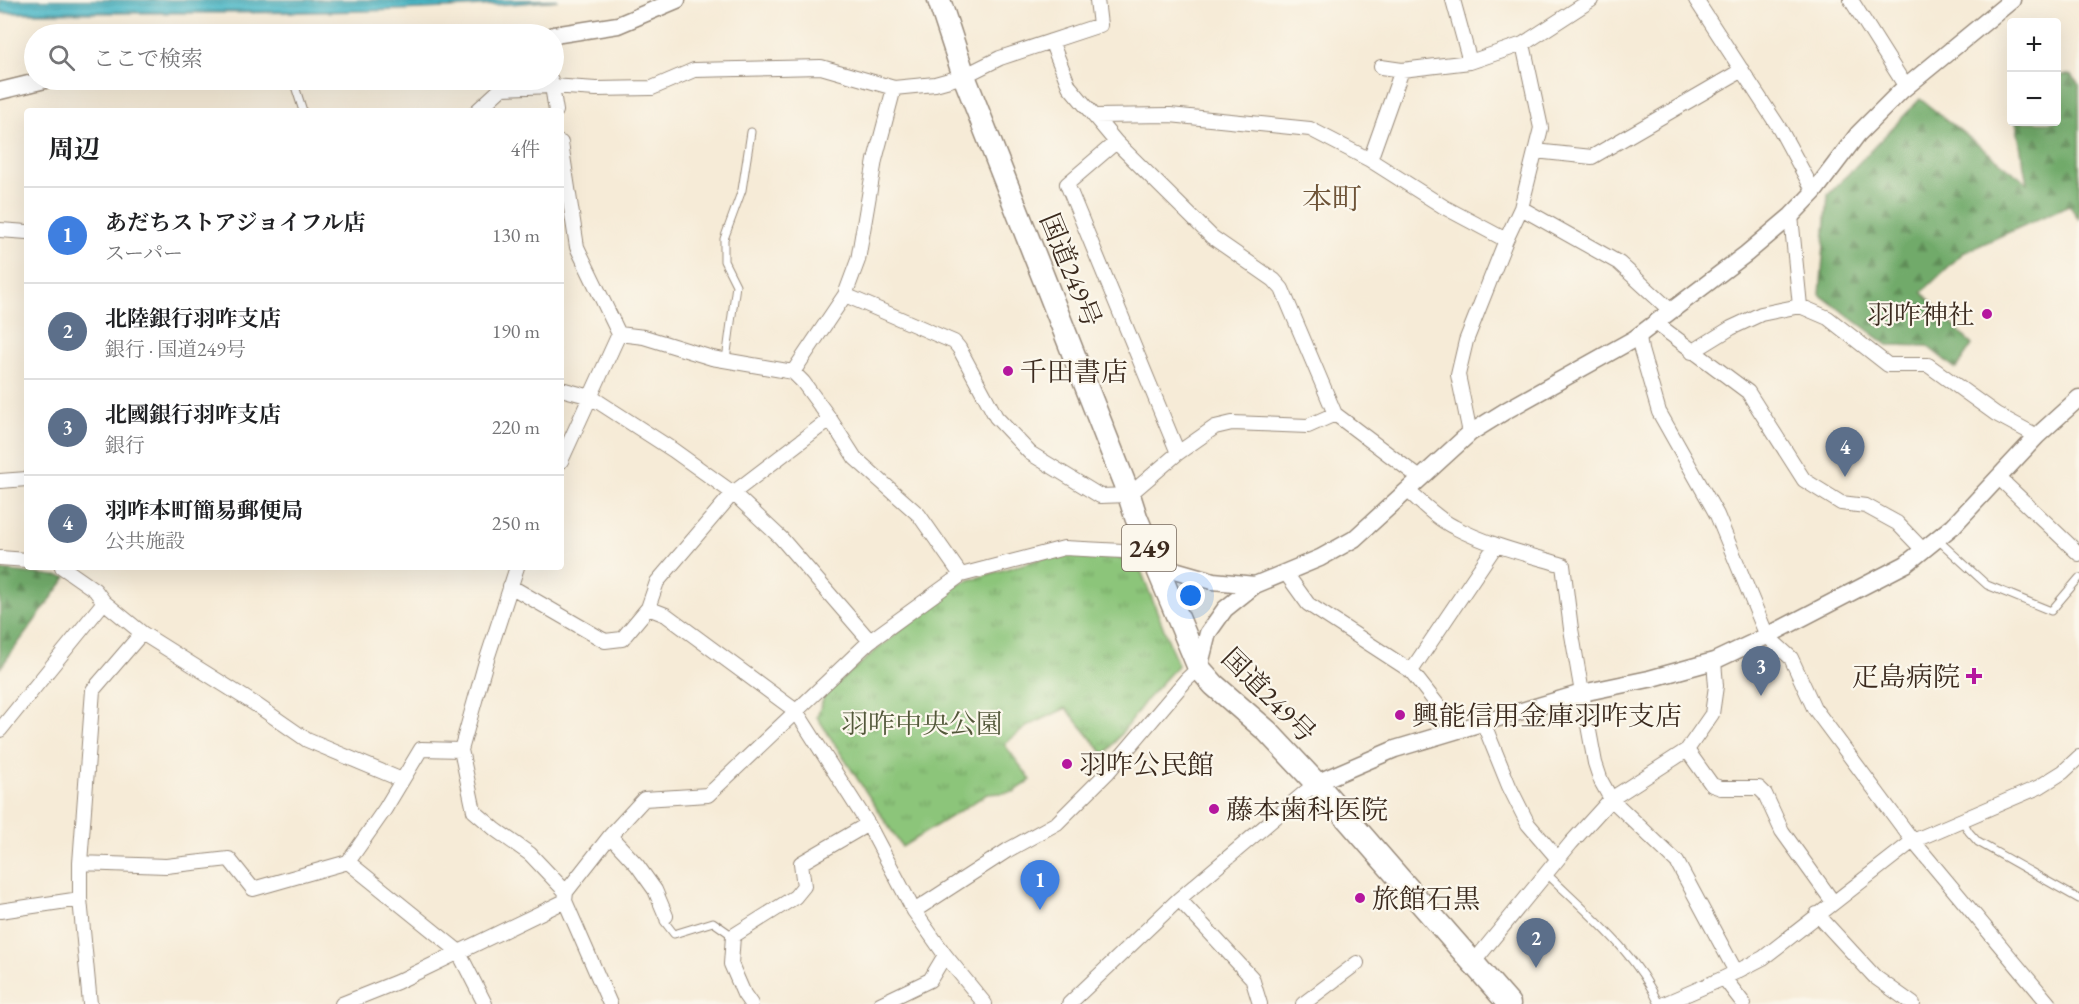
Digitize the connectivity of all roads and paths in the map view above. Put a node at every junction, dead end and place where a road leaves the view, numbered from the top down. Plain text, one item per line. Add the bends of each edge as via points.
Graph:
1 (677, 0) edge
2 (939, 0) edge
3 (1097, 0) edge
4 (1453, 0) edge
5 (1591, 0) edge
6 (1696, 0) edge
7 (1851, 0) edge
8 (2012, 0) edge
9 (564, 33) edge
10 (1052, 41) junction
11 (1523, 44) junction
12 (1470, 62) junction
13 (1381, 67) dead end
14 (1402, 70) junction
15 (1742, 70) junction
16 (964, 76) junction
17 (24, 85) edge
18 (564, 85) edge
19 (1906, 87) junction
20 (894, 88) junction
21 (296, 90) edge
22 (500, 90) edge
23 (552, 90) edge
24 (0, 91) edge
25 (302, 108) edge
26 (480, 108) edge
27 (555, 108) edge
28 (1094, 116) junction
29 (752, 132) dead end
30 (1116, 142) junction
31 (1535, 152) junction
32 (1370, 160) junction
33 (564, 162) edge
34 (1814, 192) junction
35 (1521, 208) junction
36 (1791, 216) junction
37 (0, 230) edge
38 (24, 232) edge
39 (1506, 240) junction
40 (845, 295) junction
41 (1800, 306) junction
42 (1671, 312) junction
43 (1657, 324) junction
44 (619, 334) junction
45 (1639, 336) junction
46 (1692, 352) junction
47 (726, 360) junction
48 (793, 372) junction
49 (564, 389) edge
50 (591, 397) junction
51 (2079, 398) edge
52 (1335, 414) junction
53 (830, 419) junction
54 (1470, 433) junction
55 (2037, 436) junction
56 (1178, 453) junction
57 (564, 454) edge
58 (1998, 477) junction
59 (24, 478) edge
60 (1420, 478) junction
61 (0, 481) edge
62 (1407, 490) junction
63 (733, 493) junction
64 (1129, 495) junction
65 (1937, 539) junction
66 (1496, 544) junction
67 (1923, 550) junction
68 (2079, 554) edge
69 (0, 558) edge
70 (24, 560) edge
71 (1157, 565) junction
72 (66, 570) edge
73 (517, 570) edge
74 (1285, 572) junction
75 (961, 575) junction
76 (2079, 578) edge
77 (1255, 585) junction
78 (510, 586) junction
79 (104, 602) junction
80 (648, 608) junction
81 (142, 633) junction
82 (1767, 636) junction
83 (870, 641) junction
84 (1714, 661) junction
85 (1199, 668) junction
86 (1411, 671) junction
87 (1582, 693) junction
88 (796, 711) junction
89 (1483, 722) junction
90 (0, 730) edge
91 (1452, 732) junction
92 (460, 750) junction
93 (1687, 750) junction
94 (2079, 757) edge
95 (402, 780) junction
96 (1316, 783) junction
97 (1611, 799) junction
98 (1962, 820) junction
99 (868, 824) junction
100 (610, 836) junction
101 (1913, 841) junction
102 (1558, 859) junction
103 (348, 862) junction
104 (80, 863) junction
105 (1546, 873) junction
106 (565, 897) junction
107 (80, 899) junction
108 (1179, 899) junction
109 (2079, 899) edge
110 (1833, 902) junction
111 (914, 910) junction
112 (0, 911) edge
113 (1818, 914) junction
114 (666, 916) joint
115 (733, 936) junction
116 (458, 951) junction
117 (945, 955) junction
118 (1357, 963) dead end
119 (1473, 963) junction
120 (1730, 975) junction
121 (90, 1004) edge
122 (342, 1004) edge
123 (485, 1004) edge
124 (610, 1004) edge
125 (751, 1004) edge
126 (880, 1004) edge
127 (985, 1004) edge
128 (1069, 1004) edge
129 (1260, 1004) edge
130 (1303, 1004) edge
131 (1509, 1004) edge
132 (1659, 1004) edge
133 (1664, 1004) edge
134 (1744, 1004) edge
135 (1912, 1004) edge
136 (2049, 1004) edge

1 - 9 street via 618,25
2 - 16 highway, 国道249号 / 249
3 - 10 street via 1100,25
4 - 12 street
5 - 11 street
6 - 15 street
7 - 19 street
8 - 19 street
10 - 16 street via 1000,58
10 - 28 street via 1069,86
11 - 12 street
11 - 31 street via 1541,128
12 - 14 street
13 - 14 street
14 - 32 street
15 - 31 street via 1592,157
15 - 34 street
16 - 20 street
16 - 64 highway, 国道249号 / 249
17 - 24 street
18 - 20 street via 596,89 652,88 694,70 821,67
19 - 34 street via 1858,134
20 - 40 street via 875,160 858,260
21 - 25 lane
22 - 26 street
23 - 27 street
28 - 30 street
28 - 32 street via 1170,115 1310,129
29 - 47 lane via 742,190 724,239 724,261 735,285
30 - 52 street via 1212,237 1282,289
30 - 56 street via 1067,184
31 - 35 street
32 - 39 street
33 - 44 street via 577,247
34 - 36 street
35 - 39 street
35 - 42 street via 1619,263
36 - 41 street
36 - 42 street
37 - 38 street
39 - 54 street via 1466,341 1458,375
40 - 48 street
40 - 64 street via 954,342 996,417 1030,453 1100,496
41 - 46 street via 1761,314
41 - 55 street via 1828,318 1888,365 1928,365 1996,414
42 - 43 street
43 - 45 street
43 - 46 street
44 - 47 street
44 - 50 street
45 - 54 street
45 - 82 street via 1659,412 1717,515
46 - 67 street via 1748,392 1804,480 1841,503 1866,506 1897,523
47 - 48 street
48 - 53 street
49 - 50 street
50 - 57 street
50 - 63 street
51 - 55 street
52 - 56 street via 1308,426 1232,423 1215,427
52 - 60 street
53 - 63 street
53 - 75 street via 855,458 919,515
54 - 60 street
55 - 58 street
56 - 64 street
58 - 65 street
58 - 68 street
59 - 61 street
60 - 62 street
62 - 66 street via 1439,518
62 - 74 street via 1354,539
63 - 80 street via 657,582
63 - 83 street via 781,538
64 - 71 highway, 国道249号 / 249
65 - 67 street
65 - 76 lane via 1987,585 2051,611
66 - 86 street
66 - 87 street via 1563,565
67 - 82 street via 1906,564
69 - 70 street
71 - 75 street via 1123,551 1064,548
71 - 77 street via 1213,580
71 - 85 highway, 国道249号 / 249
72 - 79 street via 95,590
73 - 78 street
74 - 77 street
74 - 86 street via 1308,604
75 - 83 street
77 - 85 street via 1225,609 1208,633
78 - 80 street via 605,641 622,639
78 - 92 street
79 - 81 street
79 - 90 street
80 - 88 street via 666,615
81 - 95 street via 308,740
81 - 104 street via 93,690
82 - 84 street
82 - 101 street via 1791,658 1814,708
83 - 88 street
84 - 87 street
84 - 93 street via 1712,714
85 - 96 highway, 国道249号 / 249
85 - 111 street via 1108,772 1057,823
86 - 91 street via 1440,708
87 - 89 street
87 - 97 street via 1595,763
88 - 99 street
88 - 100 street via 708,795 644,799
89 - 91 street
89 - 102 street via 1528,824
91 - 96 street via 1395,749
92 - 95 street via 421,749
92 - 106 street via 474,811 530,854
93 - 97 street
93 - 110 street via 1712,785 1759,788 1765,794 1782,831
94 - 98 street via 2039,787
95 - 103 street
96 - 108 street
96 - 119 highway, 国道249号 / 249
97 - 102 street
97 - 120 street via 1677,862
98 - 101 street
98 - 109 lane via 1978,842
99 - 111 street
99 - 115 street via 801,863 804,886 795,897
100 - 106 street
100 - 114 street via 655,890
101 - 110 street
101 - 136 street
102 - 105 street
103 - 104 street via 254,890 229,859 166,866
103 - 116 street
104 - 107 street
105 - 119 street
105 - 132 lane via 1634,960
106 - 116 street
106 - 124 street
107 - 112 street
107 - 121 street
108 - 128 street
108 - 129 street via 1252,978
110 - 113 street
111 - 117 street
113 - 120 street via 1763,958
113 - 135 street via 1875,977
114 - 115 lane via 664,921 674,934 713,922
115 - 125 street via 731,964
116 - 122 street
116 - 123 street
117 - 126 street via 930,980
117 - 127 street
118 - 130 street
119 - 131 highway, 国道249号 / 249
120 - 133 street
120 - 134 street

